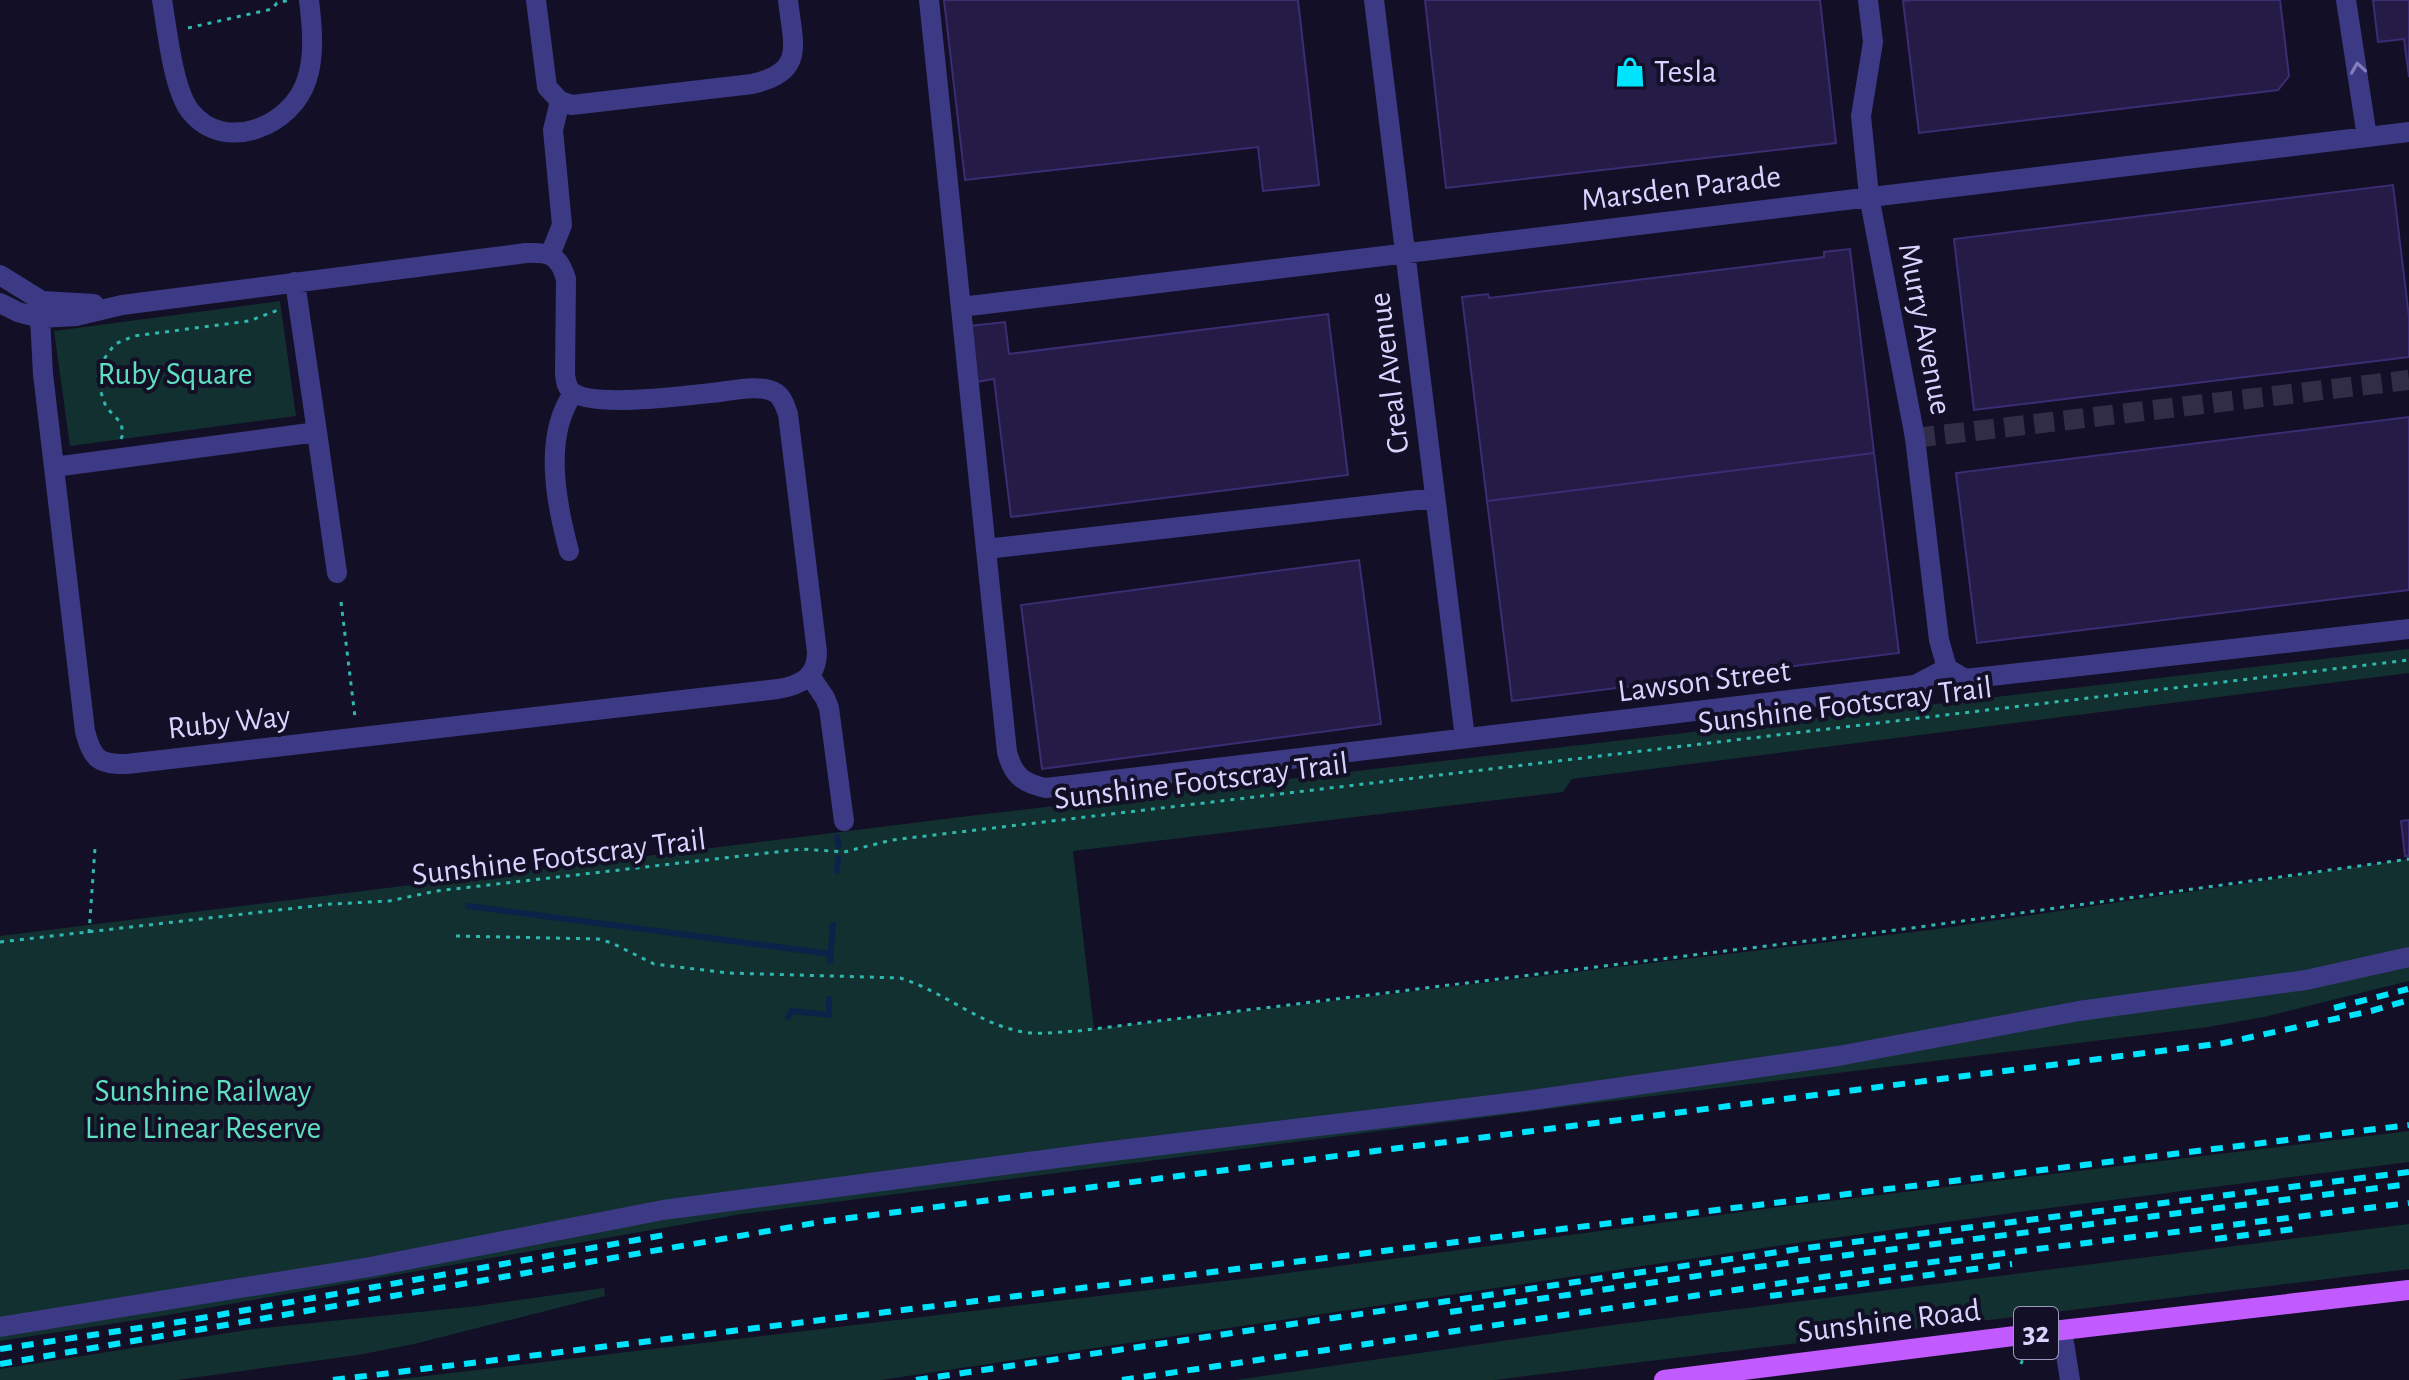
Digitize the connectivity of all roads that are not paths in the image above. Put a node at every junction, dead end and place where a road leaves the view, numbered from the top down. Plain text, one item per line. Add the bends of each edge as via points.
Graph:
1 (162, 0) edge
2 (309, 0) edge
3 (536, 0) edge
4 (788, 0) edge
5 (929, 0) edge
6 (1374, 0) edge
7 (1868, 0) edge
8 (2346, 0) edge
9 (560, 101) junction
10 (2409, 132) edge
11 (2367, 137) junction
12 (1869, 196) junction
13 (1405, 251) junction
14 (550, 255) junction
15 (0, 275) edge
16 (295, 282) junction
17 (0, 303) edge
18 (961, 307) junction
19 (41, 310) junction
20 (573, 394) junction
21 (317, 432) junction
22 (54, 467) junction
23 (1435, 498) junction
24 (986, 549) junction
25 (569, 551) dead end
26 (337, 573) dead end
27 (2409, 629) edge
28 (1947, 668) junction
29 (810, 676) junction
30 (1465, 738) junction
31 (844, 821) dead end
32 (2409, 957) edge
33 (2409, 1290) edge
34 (0, 1327) edge
35 (2062, 1330) junction
36 (1664, 1380) edge
37 (2070, 1380) edge

1 - 2 street via 180,90 191,112 211,128 241,134 272,122 307,81
3 - 9 street via 547,87
4 - 9 street via 791,62 773,79 587,105
5 - 18 street
6 - 13 street, Creal Avenue
7 - 12 street, Murry Avenue via 1873,42 1861,116
11 -> 8 street
9 - 14 street via 553,142 562,225
10 - 11 street, Marsden Parade
11 - 12 street, Marsden Parade
12 - 13 street, Marsden Parade
12 - 28 street, Murry Avenue via 1915,438 1939,640
13 - 18 street, Marsden Parade
13 - 23 street, Creal Avenue
14 - 16 street via 526,253
14 - 20 street via 566,279 565,374
15 - 19 street
16 - 19 street via 76,316
16 - 21 street
17 - 19 street via 18,312
18 - 24 street
19 - 22 street, Ruby Way
20 - 25 street via 561,414 555,442 559,505
20 - 29 street via 612,400 766,390 784,402 817,652
21 - 22 street
21 - 26 street
22 - 29 street, Ruby Way via 85,731 89,748 99,761 111,765 778,689
23 - 24 street
23 - 30 street, Creal Avenue
24 - 30 street, Lawson Street via 1007,752 1012,771 1027,784 1046,788
27 - 28 street via 1965,679
28 - 30 street, Lawson Street via 1915,685
29 - 31 street via 829,708
32 - 34 street via 2306,980 2079,1011 1823,1058 663,1210 370,1267
33 - 35 main road, Sunshine Road / 32
35 - 36 main road, Sunshine Road / 32
35 - 37 street

